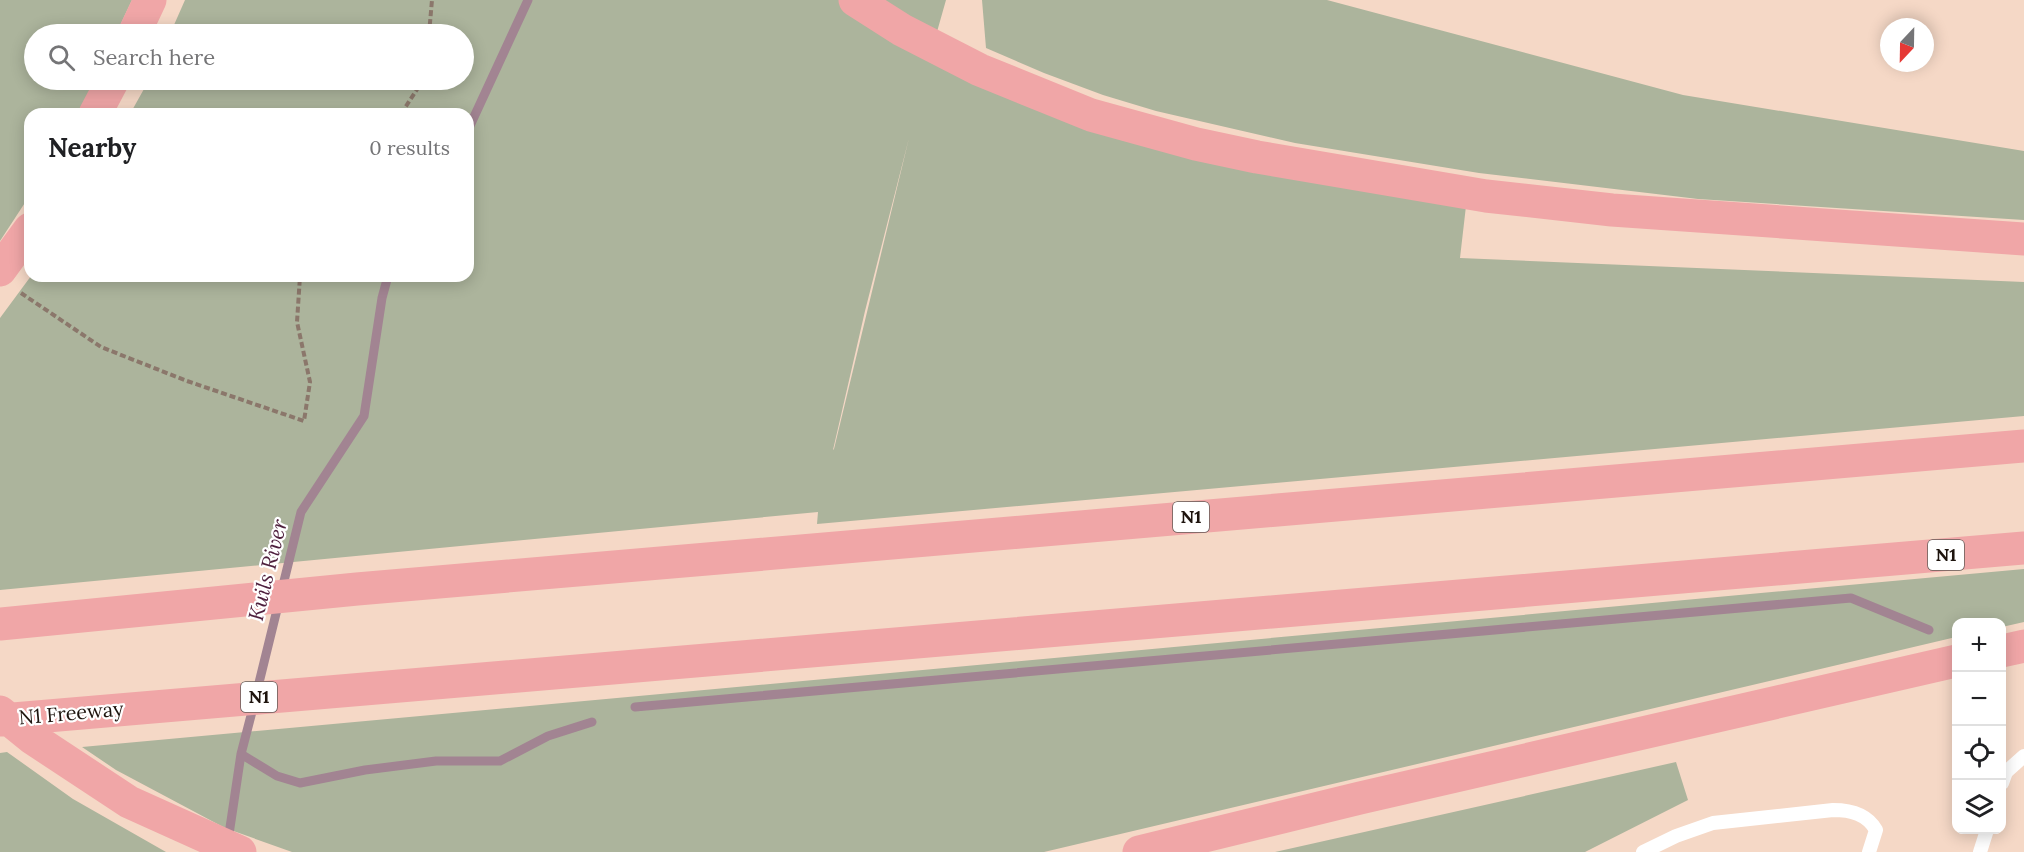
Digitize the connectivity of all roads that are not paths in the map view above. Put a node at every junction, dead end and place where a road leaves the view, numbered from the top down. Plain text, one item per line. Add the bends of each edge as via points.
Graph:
1 (150, 0) edge
2 (866, 8) edge
3 (139, 24) edge
4 (2024, 239) edge
5 (24, 245) edge
6 (11, 281) edge
7 (2024, 446) edge
8 (2024, 548) edge
9 (0, 624) edge
10 (2024, 646) edge
11 (2006, 650) edge
12 (1952, 662) edge
13 (0, 712) edge
14 (0, 720) edge
15 (2024, 756) edge
16 (2002, 780) edge
17 (1986, 834) edge
18 (240, 852) edge
19 (1139, 852) edge
20 (1643, 852) edge
21 (1869, 852) edge
22 (1980, 852) edge

1 - 3 highway
2 - 4 highway via 980,70 1091,115 1257,157 1486,196 1612,210
5 - 6 highway
7 - 9 highway, N1 via 357,589
8 - 14 highway, N1 Freeway / N1
10 - 11 highway
12 - 19 highway
13 - 18 highway via 32,738 129,801
15 - 16 lane
17 - 22 lane
20 - 21 lane via 1713,823 1833,810 1848,810 1872,822 1875,830

